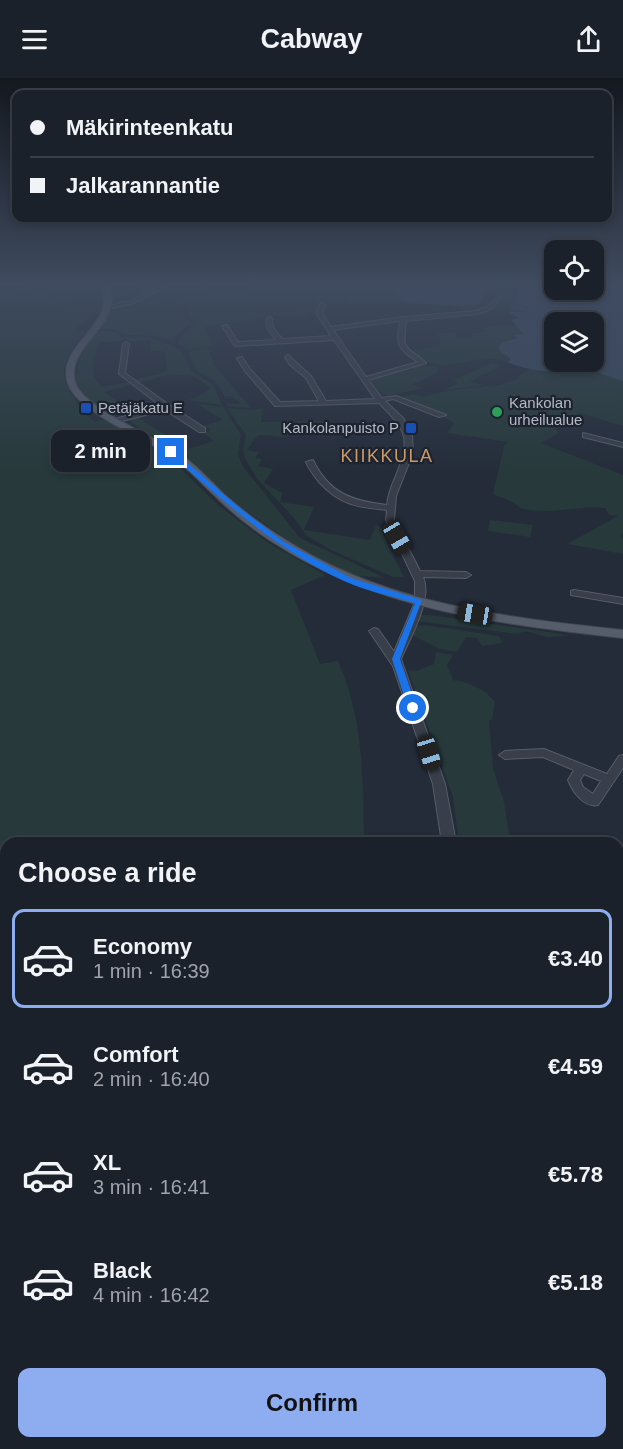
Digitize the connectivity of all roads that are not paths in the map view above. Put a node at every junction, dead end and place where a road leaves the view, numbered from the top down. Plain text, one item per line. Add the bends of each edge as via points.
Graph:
1 (81, 346) edge
2 (126, 346) edge
3 (342, 346) edge
4 (402, 346) edge
5 (288, 357) dead end
6 (240, 358) dead end
7 (365, 379) junction
8 (377, 402) junction
9 (324, 403) junction
10 (166, 407) junction
11 (442, 415) dead end
12 (118, 421) junction
13 (202, 430) dead end
14 (586, 435) dead end
15 (623, 445) edge
16 (310, 462) dead end
17 (390, 508) junction
18 (417, 574) junction
19 (466, 575) dead end
20 (574, 593) dead end
21 (623, 601) edge
22 (420, 602) junction
23 (374, 632) dead end
24 (623, 634) edge
25 (397, 663) junction
26 (505, 755) dead end
27 (623, 759) edge
28 (581, 768) junction
29 (610, 780) junction
30 (448, 837) edge

1 - 12 main road via 70,375 72,385 78,395
2 - 10 street via 122,374
3 - 7 street
4 - 7 street via 423,363
5 - 9 street via 309,377
6 - 9 street via 279,404
7 - 8 street
8 - 9 street
8 - 11 street via 396,398
8 - 17 street via 402,423 409,442 409,453 393,490
10 - 12 street
10 - 13 street
12 - 22 main road via 171,452 282,543 348,580
14 - 15 street
16 - 17 street via 342,500
17 - 18 street via 390,520
18 - 19 street
18 - 22 street
20 - 21 street
22 - 24 main road via 496,618
22 - 25 street via 398,650
23 - 25 street
25 - 30 street via 439,784
26 - 28 street via 544,753
27 - 29 street
28 - 29 street
28 - 29 street via 574,780 585,798 594,802

